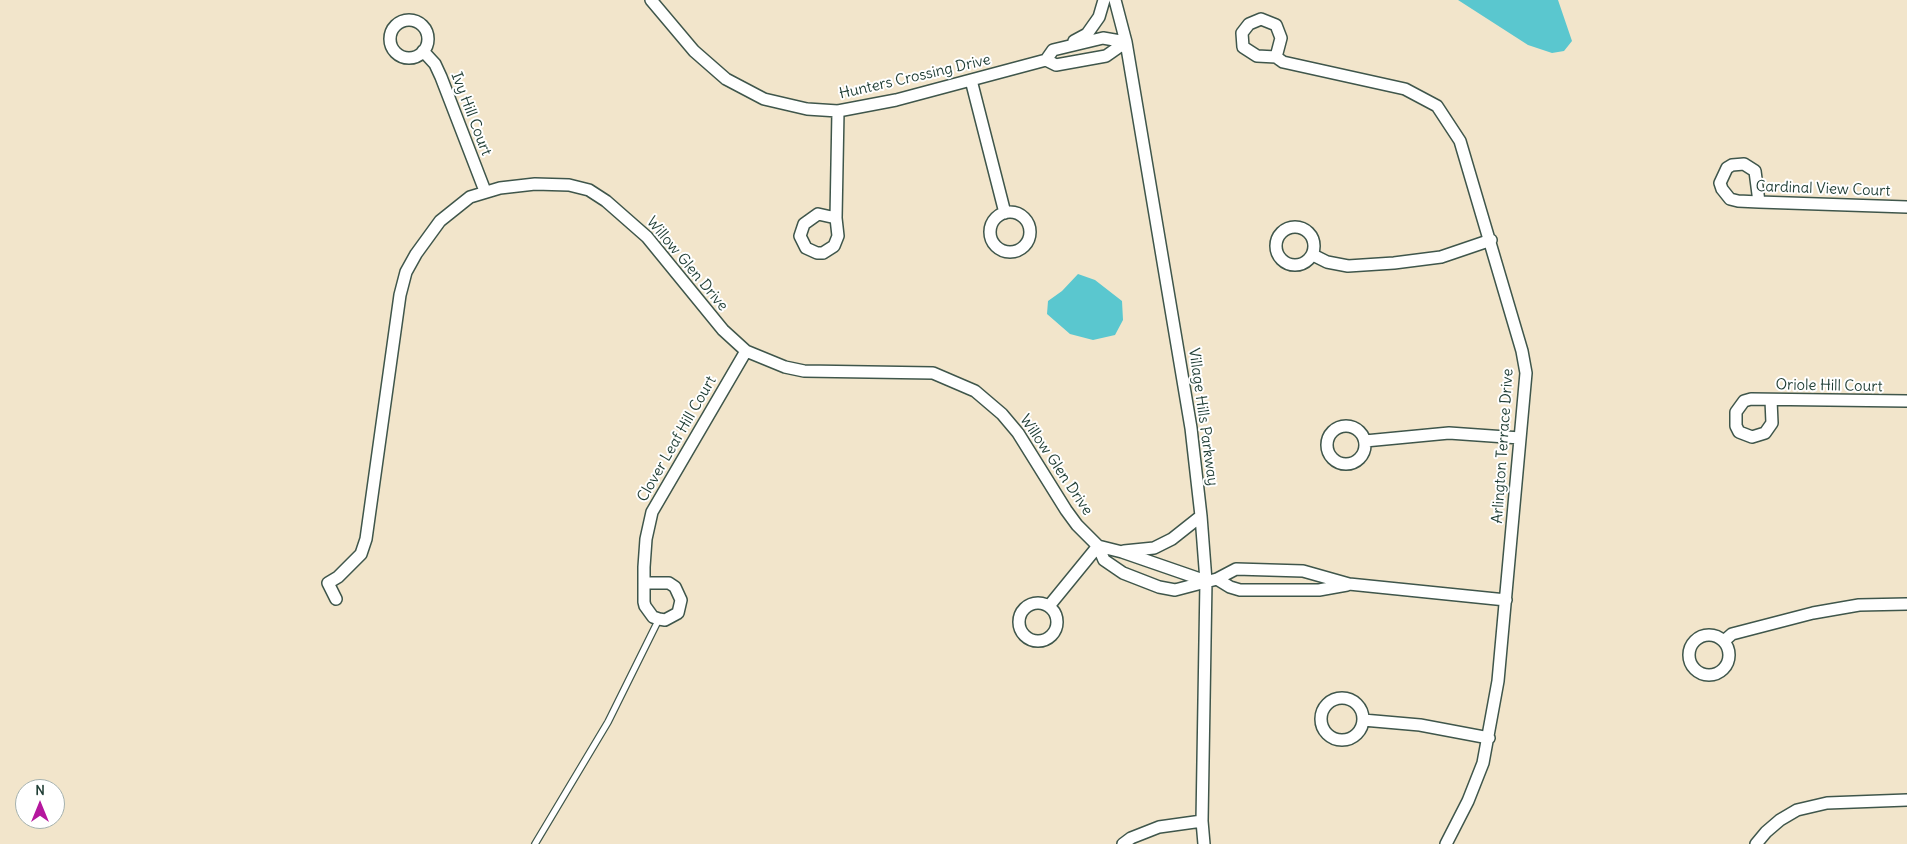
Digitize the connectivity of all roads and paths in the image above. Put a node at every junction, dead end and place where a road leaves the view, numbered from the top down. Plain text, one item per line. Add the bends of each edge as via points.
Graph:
1 (651, 0) edge
2 (1104, 0) edge
3 (1115, 0) edge
4 (1126, 42) junction
5 (1063, 48) junction
6 (423, 51) dead end
7 (1276, 57) dead end
8 (1046, 60) junction
9 (971, 80) junction
10 (838, 111) junction
11 (484, 191) junction
12 (1759, 202) junction
13 (1907, 207) edge
14 (1005, 213) dead end
15 (837, 224) dead end
16 (1491, 240) junction
17 (1312, 255) dead end
18 (746, 351) junction
19 (1771, 400) junction
20 (1907, 402) edge
21 (1520, 438) junction
22 (1365, 441) dead end
23 (1201, 516) junction
24 (1098, 546) junction
25 (1122, 552) junction
26 (1211, 580) junction
27 (644, 582) junction
28 (1349, 584) junction
29 (336, 599) dead end
30 (1506, 600) junction
31 (1907, 604) edge
32 (1049, 606) dead end
33 (658, 619) junction
34 (1724, 641) dead end
35 (1363, 720) dead end
36 (1489, 738) junction
37 (1907, 800) edge
38 (1202, 821) junction
39 (535, 844) edge
40 (1123, 844) edge
41 (1204, 844) edge
42 (1446, 844) edge
43 (1756, 844) edge

1 - 10 street, Hunters Crossing Drive via 694,51 726,79 771,101 806,109
2 - 5 street, Hunters Crossing Drive via 1099,17 1087,34
3 - 4 street, Village Hills Parkway
4 - 5 street, Hunters Crossing Drive via 1103,38
4 - 8 street, Hunters Crossing Drive via 1106,56 1056,65
4 - 23 street, Village Hills Parkway via 1191,428
5 - 8 street, Hunters Crossing Drive via 1053,50
6 - 11 street, Ivy Hill Court via 442,76
7 - 16 street, Arlington Terrace Drive via 1283,62 1405,90 1437,106 1460,141
8 - 9 street, Hunters Crossing Drive
9 - 10 street, Hunters Crossing Drive
9 - 14 street
10 - 15 street
11 - 18 street, Willow Glen Drive via 535,184 569,185 589,190 647,237 723,330
11 - 29 street, Willow Glen Drive via 470,196 440,221 406,272 400,294 366,539 361,554 338,578 328,582
12 - 12 street, Cardinal View Court via 1738,201 1725,195 1720,183 1727,168 1739,164 1755,171
12 - 13 street, Cardinal View Court
16 - 17 street via 1441,257 1371,265 1348,266
16 - 21 street, Arlington Terrace Drive via 1526,373
18 - 24 street, Willow Glen Drive via 804,372 933,373 974,391 1002,414 1018,433 1066,510
18 - 27 street, Clover Leaf Hill Court via 656,502 646,539
19 - 19 street, Oriole Hill Court via 1751,399 1739,406 1735,419 1740,432 1752,437 1765,433 1772,423
19 - 20 street, Oriole Hill Court
21 - 22 street via 1449,434
21 - 30 street, Arlington Terrace Drive
23 - 25 street via 1172,539 1154,548
23 - 26 street, Village Hills Parkway
24 - 25 street
24 - 26 street, Willow Glen Drive via 1104,560 1122,573 1159,587 1182,590
24 - 32 street
25 - 26 street
26 - 28 street via 1240,590 1319,590
26 - 28 street, Willow Glen Drive via 1236,569 1303,571
26 - 38 street, Village Hills Parkway
27 - 33 street, Clover Leaf Hill Court via 645,606
27 - 33 street via 669,584 679,592 681,607 678,613 665,620
28 - 30 street
30 - 36 street, Arlington Terrace Drive
31 - 34 street via 1858,604 1813,613 1732,634
33 - 39 lane via 608,722
35 - 36 street via 1420,725
36 - 42 street, Arlington Terrace Drive via 1468,801
37 - 43 street via 1827,803 1797,810 1766,832
38 - 40 street via 1159,827
38 - 41 street, Village Hills Parkway

